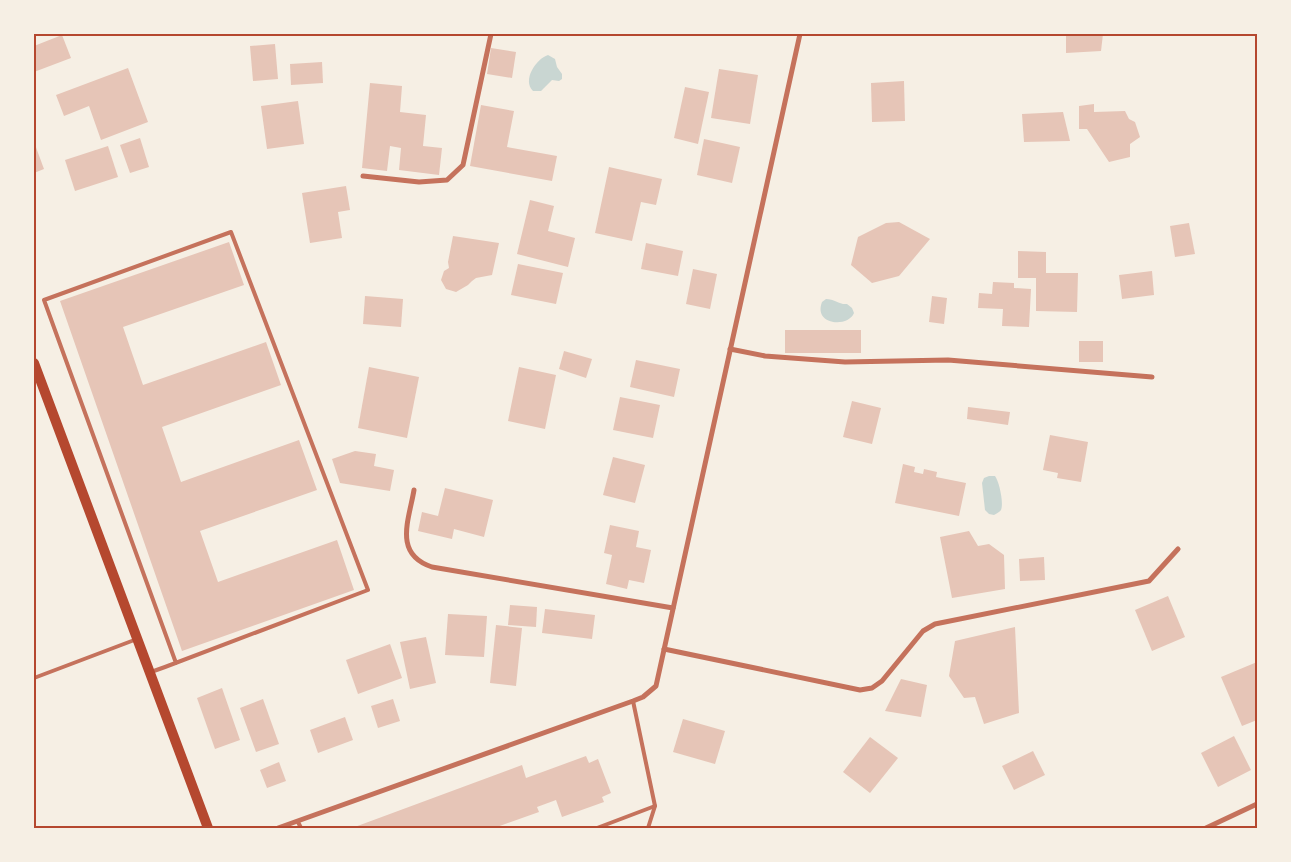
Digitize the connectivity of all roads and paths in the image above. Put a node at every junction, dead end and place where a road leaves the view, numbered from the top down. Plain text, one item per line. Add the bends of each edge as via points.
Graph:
1 (491, 34) edge
2 (800, 34) edge
3 (363, 176) dead end
4 (730, 349) junction
5 (34, 363) edge
6 (1152, 377) dead end
7 (414, 490) dead end
8 (1178, 549) dead end
9 (673, 608) junction
10 (138, 639) junction
11 (664, 649) junction
12 (176, 663) junction
13 (150, 673) junction
14 (34, 678) edge
15 (633, 701) junction
16 (1257, 804) edge
17 (655, 806) junction
18 (298, 822) junction
19 (208, 828) edge
20 (278, 828) edge
21 (301, 828) edge
22 (597, 828) edge
23 (648, 828) edge
24 (1206, 828) edge

1 - 3 street via 464,165 447,180 419,182
2 - 4 street
4 - 6 street via 765,356 845,362 948,360
4 - 9 street
5 - 10 main road
7 - 9 street via 405,538 408,548 422,564
8 - 11 street via 1149,581 935,624 923,632 882,682 872,688 860,690
9 - 11 street
10 - 13 main road
10 - 14 lane
11 - 15 street via 656,686
12 - 12 lane via 368,590 231,232 44,300
12 - 13 lane
13 - 19 main road
15 - 17 lane
15 - 18 street
16 - 24 street
17 - 22 lane
17 - 23 lane
18 - 20 street
18 - 21 lane

